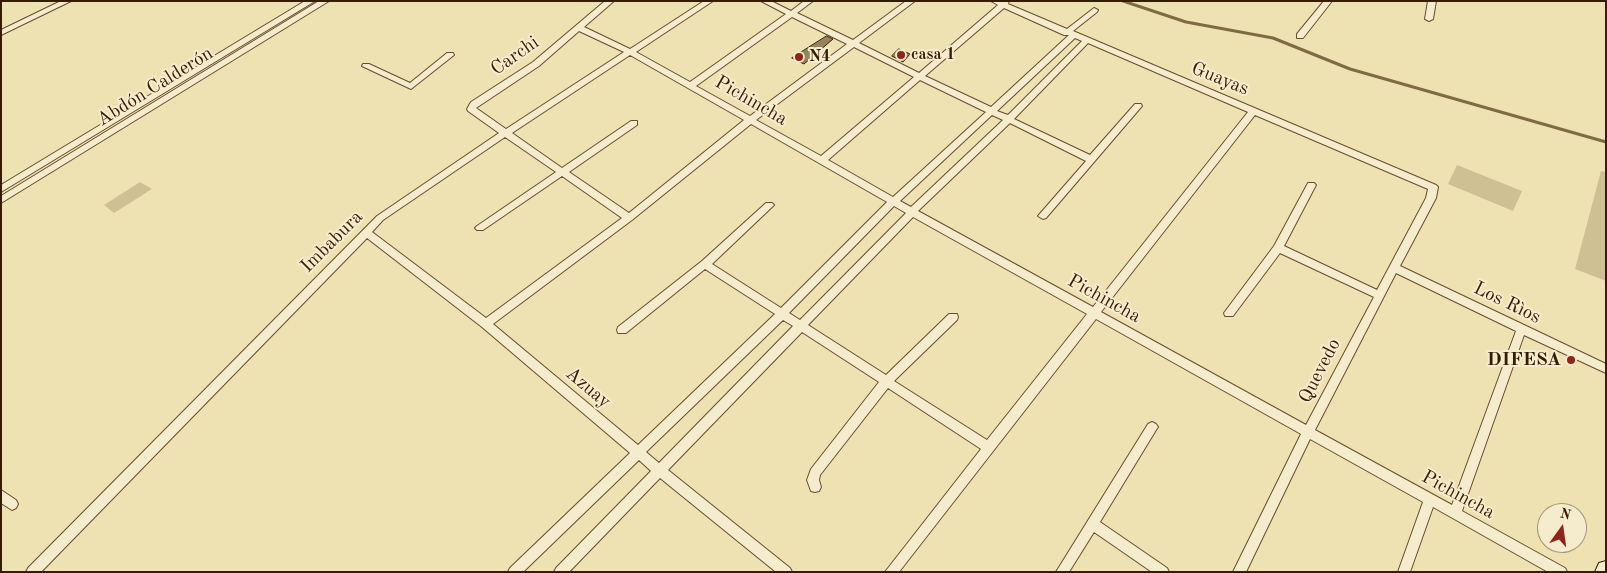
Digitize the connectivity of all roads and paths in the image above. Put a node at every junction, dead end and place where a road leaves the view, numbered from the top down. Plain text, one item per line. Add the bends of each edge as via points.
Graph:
1 (67, 1) edge
2 (610, 1) edge
3 (709, 1) edge
4 (808, 1) edge
5 (911, 1) edge
6 (1328, 1) edge
7 (1432, 1) edge
8 (317, 2) edge
9 (1002, 2) edge
10 (769, 3) edge
11 (1094, 10) dead end
12 (791, 14) junction
13 (1429, 19) dead end
14 (579, 28) junction
15 (1, 33) edge
16 (1070, 34) junction
17 (1300, 36) dead end
18 (1086, 41) junction
19 (856, 46) junction
20 (632, 53) junction
21 (450, 55) dead end
22 (366, 66) dead end
23 (919, 77) junction
24 (690, 86) junction
25 (1138, 106) dead end
26 (1254, 110) junction
27 (993, 111) junction
28 (1010, 119) junction
29 (750, 120) junction
30 (634, 123) dead end
31 (505, 133) junction
32 (1090, 159) junction
33 (821, 161) junction
34 (562, 172) junction
35 (1311, 185) dead end
36 (1432, 187) joint
37 (1, 188) edge
38 (1, 200) edge
39 (893, 202) junction
40 (769, 205) dead end
41 (912, 212) junction
42 (1043, 216) dead end
43 (629, 218) junction
44 (480, 228) dead end
45 (366, 232) junction
46 (1278, 248) junction
47 (705, 264) junction
48 (1394, 268) junction
49 (1378, 295) junction
50 (1092, 313) junction
51 (1229, 313) dead end
52 (782, 315) junction
53 (953, 317) dead end
54 (486, 324) junction
55 (800, 327) junction
56 (622, 330) dead end
57 (1521, 330) junction
58 (1606, 369) edge
59 (886, 382) junction
60 (1152, 427) dead end
61 (1308, 431) junction
62 (988, 447) junction
63 (639, 454) junction
64 (658, 470) junction
65 (815, 486) dead end
66 (1, 494) edge
67 (1430, 500) junction
68 (12, 504) dead end
69 (1455, 514) junction
70 (1093, 524) junction
71 (34, 571) edge
72 (514, 572) edge
73 (560, 572) edge
74 (786, 572) edge
75 (891, 572) edge
76 (1062, 572) edge
77 (1163, 572) edge
78 (1239, 572) edge
79 (1404, 572) edge
80 (1561, 572) edge

1 - 15 street
2 - 14 street, Carchi
3 - 20 street, Imbabura
4 - 12 street
5 - 19 street
6 - 17 street
7 - 13 street
8 - 37 street, Abdón Calderón
8 - 38 street, Abdón Calderón
9 - 16 street, Guayas
9 - 23 street
10 - 12 street
11 - 16 street
12 - 19 street
12 - 24 street
14 - 20 street, Pichincha
14 - 31 street, Carchi via 536,64 471,106 472,111
16 - 18 street, Guayas
16 - 27 street
18 - 26 street, Guayas
18 - 28 street
19 - 23 street
19 - 29 street
20 - 24 street, Pichincha
20 - 31 street, Imbabura
21 - 22 street via 411,86
23 - 27 street
23 - 33 street
24 - 29 street, Pichincha
25 - 32 street
26 - 36 street, Guayas
26 - 50 street
27 - 28 street
27 - 39 street
28 - 32 street
28 - 41 street
29 - 33 street, Pichincha
29 - 43 street
30 - 34 street
31 - 34 street
31 - 45 street, Imbabura via 399,204
32 - 42 street
33 - 39 street, Pichincha
34 - 43 street
34 - 44 street
35 - 46 street
36 - 48 street, Quevedo via 1431,198
39 - 41 street, Pichincha
39 - 52 street
40 - 47 street
41 - 50 street, Pichincha
41 - 55 street
43 - 54 street
45 - 54 street, Azuay
45 - 71 street, Imbabura
46 - 49 street
46 - 51 street
47 - 52 street
47 - 56 street
48 - 49 street, Quevedo
48 - 57 street, Los Rìos
49 - 61 street, Quevedo
50 - 61 street, Pichincha
50 - 62 street
52 - 55 street
52 - 63 street
53 - 59 street
54 - 63 street, Azuay
55 - 59 street
55 - 64 street
57 - 58 street, Los Rìos
57 - 69 street
59 - 62 street
59 - 65 street via 814,473
60 - 70 street
61 - 67 street, Pichincha
61 - 78 street, Quevedo
62 - 75 street
63 - 64 street, Azuay
63 - 72 street
64 - 73 street
64 - 74 street, Azuay
66 - 68 street
67 - 69 street, Pichincha
67 - 79 street
69 - 80 street, Pichincha
70 - 76 street
70 - 77 street

